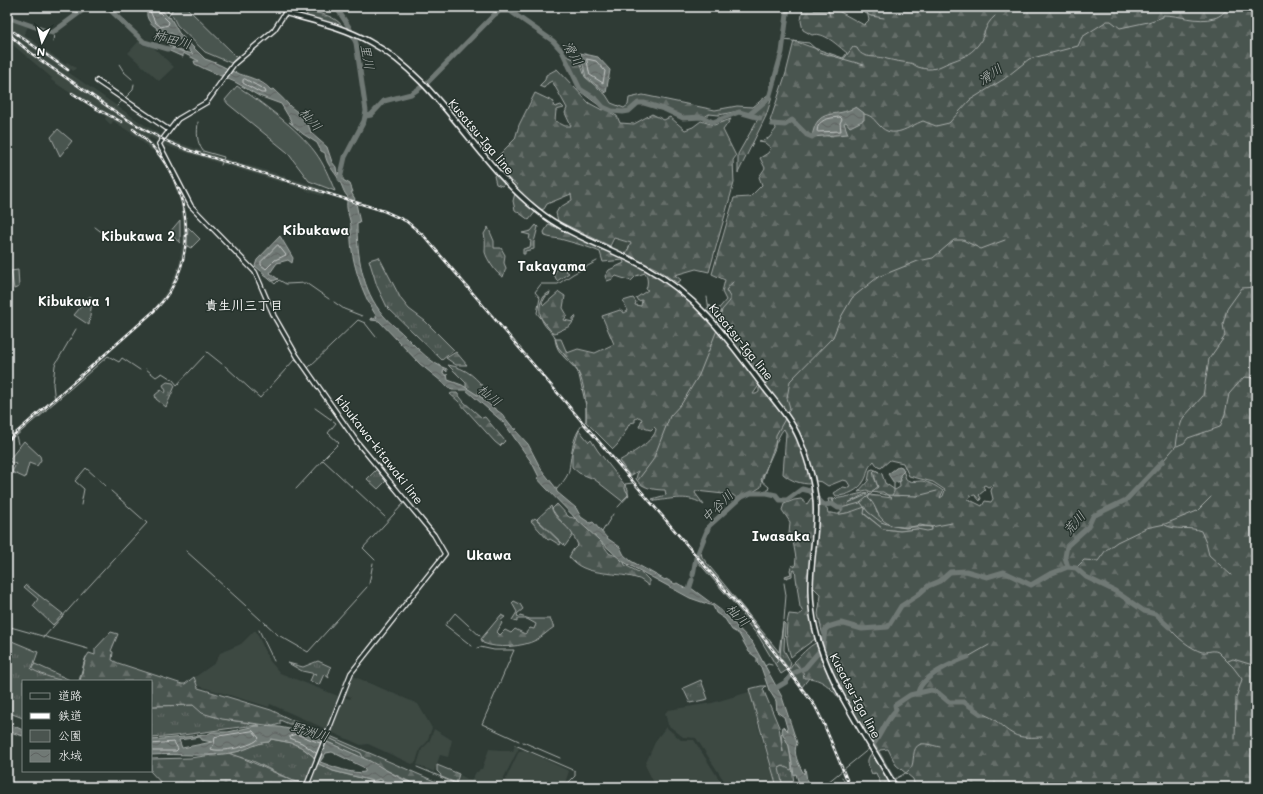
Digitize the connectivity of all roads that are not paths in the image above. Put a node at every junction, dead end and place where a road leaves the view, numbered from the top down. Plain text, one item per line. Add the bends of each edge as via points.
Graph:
1 (286, 7) edge
2 (285, 13) junction
3 (97, 81) dead end
4 (169, 130) junction
5 (306, 787) edge
6 (894, 787) edge

1 - 2 main road
2 - 4 main road via 274,30 239,58 207,102 183,115
2 - 6 main road, Kusatsu-Iga line via 347,31 394,57 424,85 501,177 540,213 563,228 647,268 673,285 700,306 730,342 794,428 808,459 814,485 816,513 810,590 816,638 834,681
3 - 4 main road
4 - 5 main road, kibukawa-kitawaki line via 159,144 188,202 255,272 274,316 297,356 357,442 434,535 444,552 444,556 351,673

